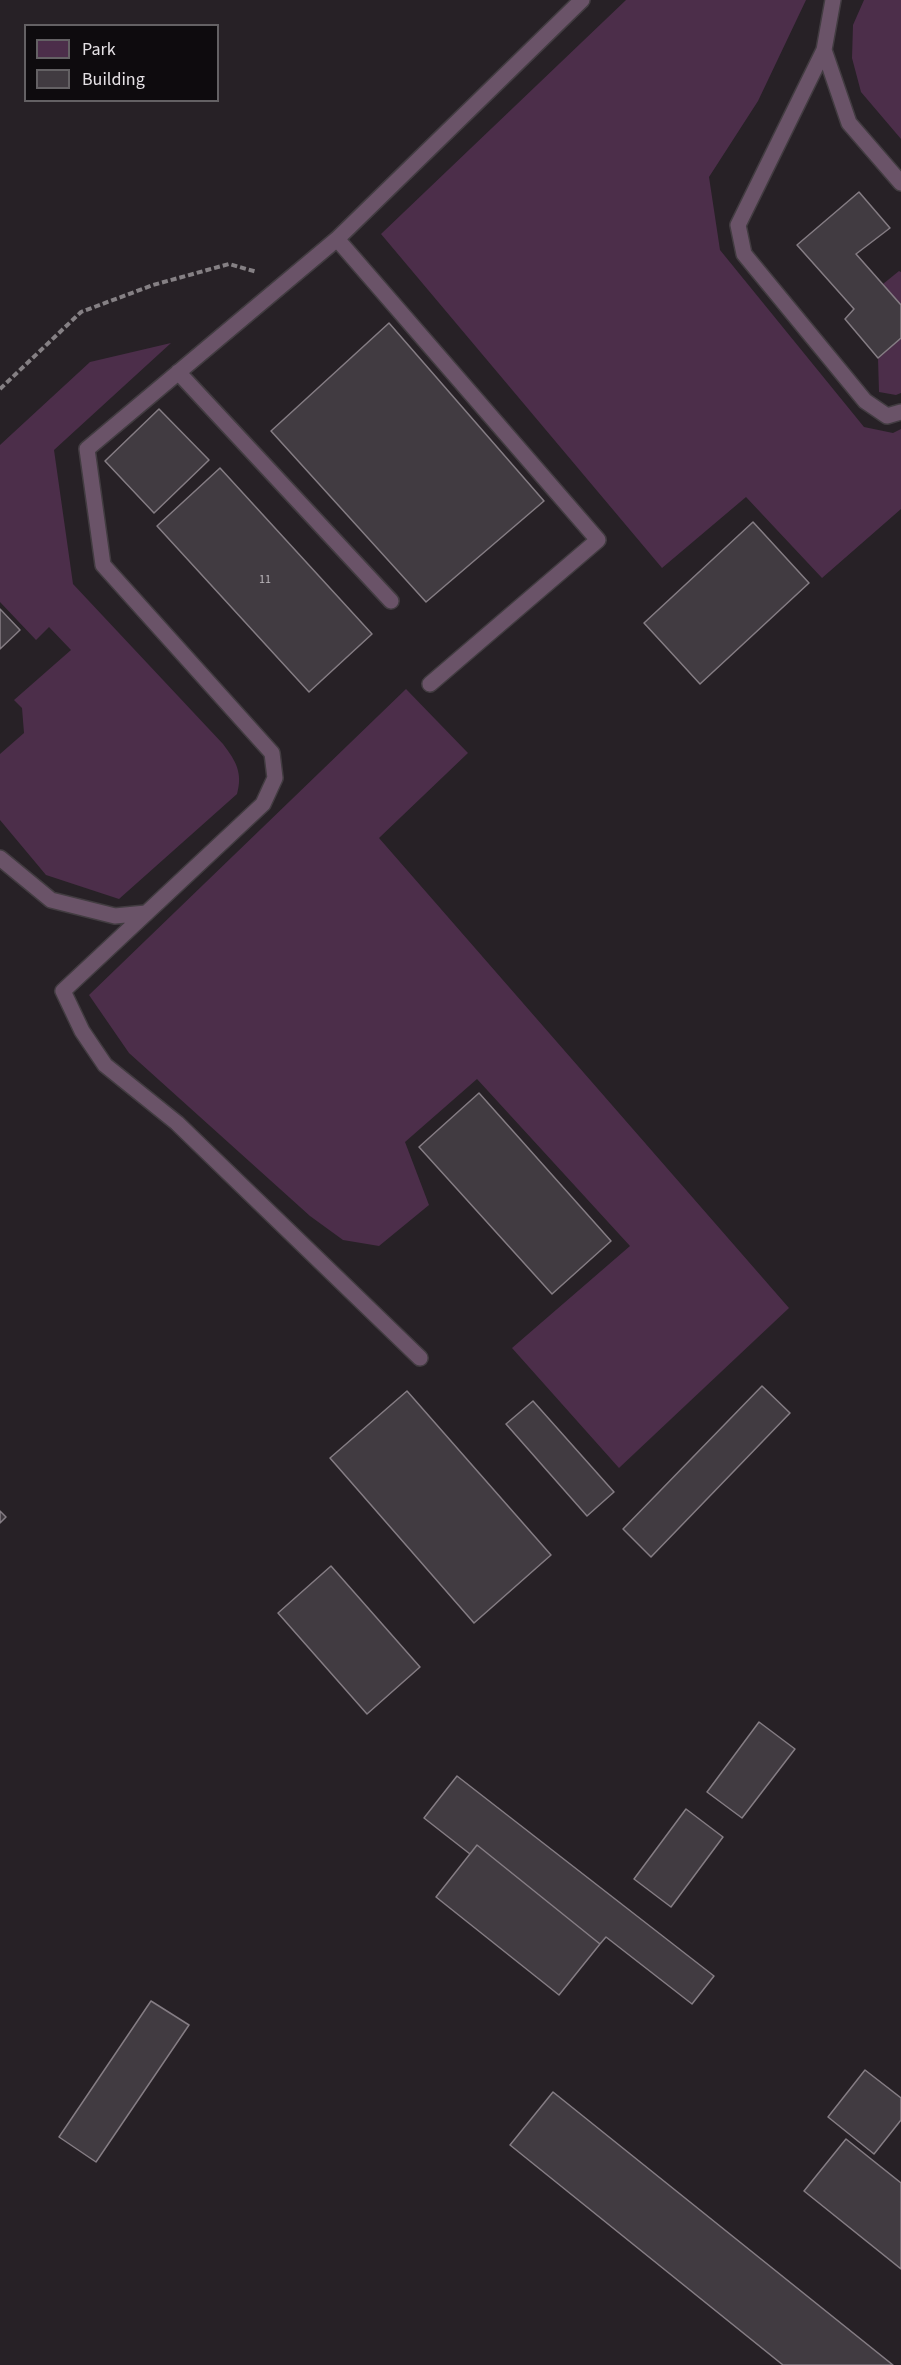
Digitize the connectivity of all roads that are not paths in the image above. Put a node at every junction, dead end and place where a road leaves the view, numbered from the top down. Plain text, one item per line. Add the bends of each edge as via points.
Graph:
1 (582, 0) edge
2 (833, 0) edge
3 (824, 50) junction
4 (901, 183) edge
5 (337, 238) junction
6 (178, 372) junction
7 (901, 412) edge
8 (391, 601) dead end
9 (430, 684) dead end
10 (0, 858) edge
11 (146, 913) junction
12 (420, 1358) dead end

1 - 5 lane
2 - 3 lane
3 - 4 lane via 849,123
3 - 7 lane via 738,225 744,254 865,401 887,416
5 - 6 lane
5 - 9 lane via 598,540
6 - 8 lane
6 - 11 lane via 87,448 103,565 272,753 275,778 263,804
10 - 11 lane via 51,900 115,916
11 - 12 lane via 63,991 82,1031 105,1065 177,1123

